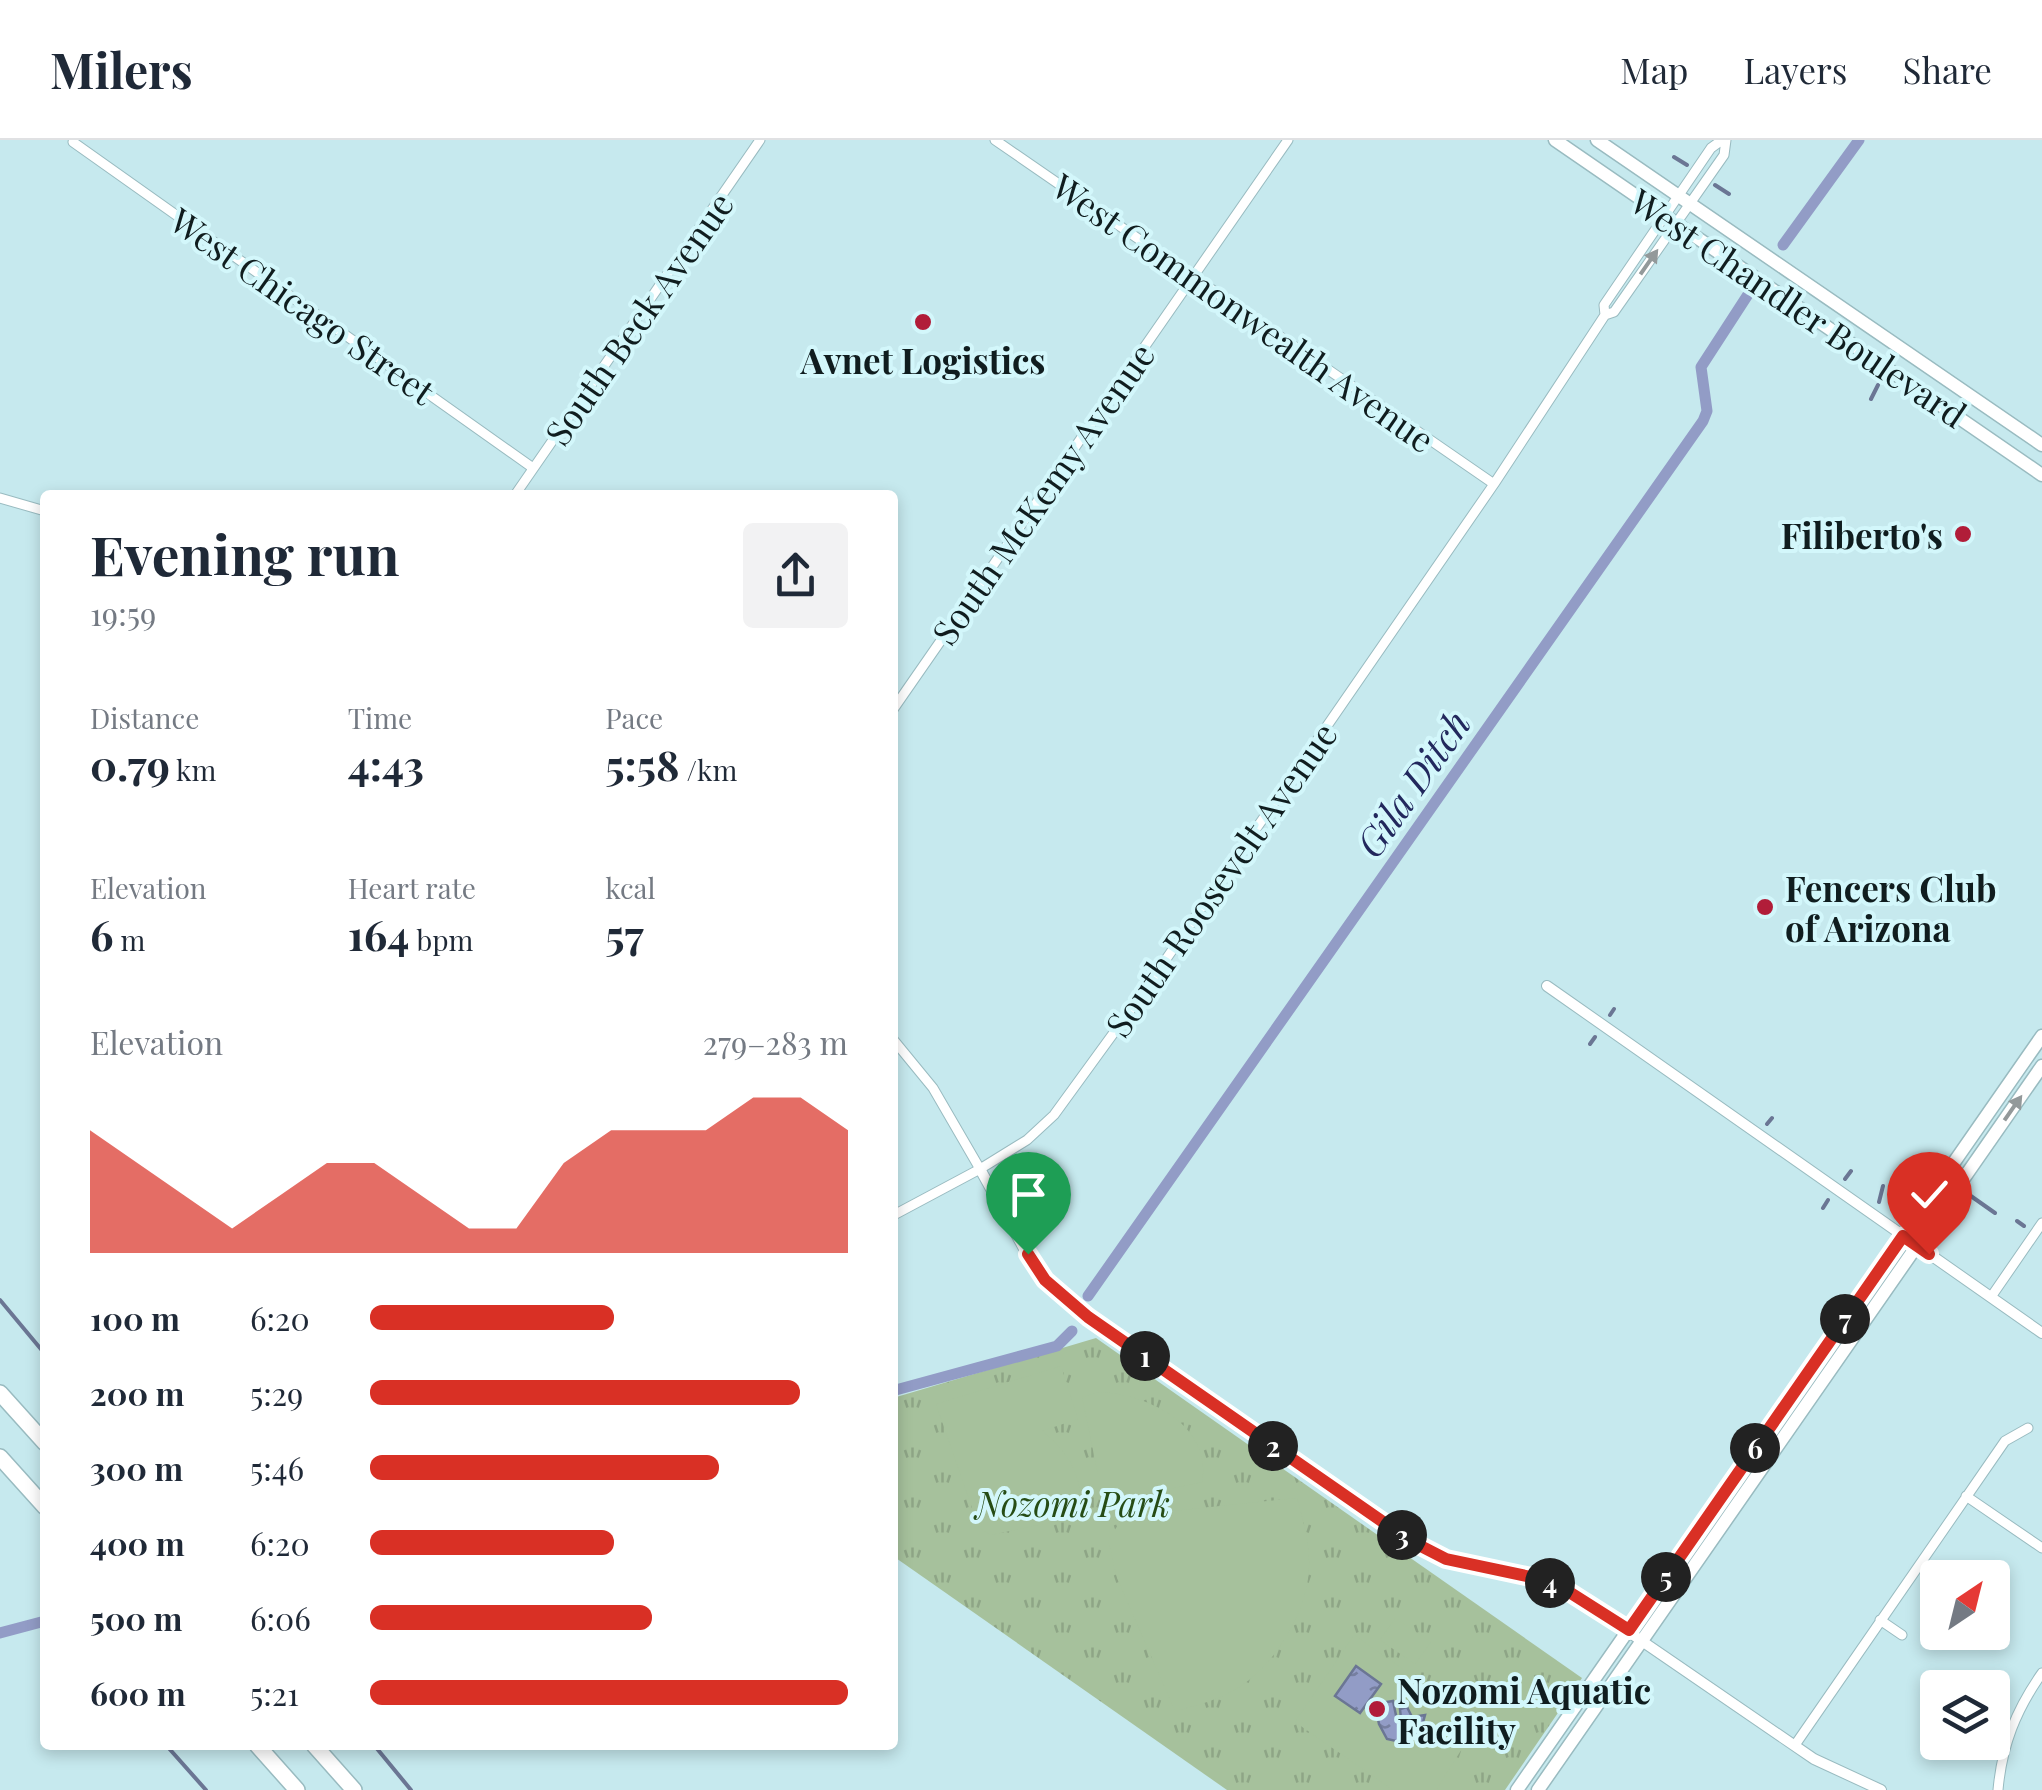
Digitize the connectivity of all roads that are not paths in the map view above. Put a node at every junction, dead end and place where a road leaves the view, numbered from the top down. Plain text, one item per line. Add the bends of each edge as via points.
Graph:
1 (760, 140) edge
2 (994, 140) edge
3 (1288, 140) edge
4 (1555, 140) edge
5 (1596, 140) edge
6 (1724, 140) edge
7 (72, 142) edge
8 (1683, 200) junction
9 (1670, 219) junction
10 (1192, 276) junction
11 (2042, 446) edge
12 (533, 468) junction
13 (2042, 475) edge
14 (1494, 484) junction
15 (518, 490) edge
16 (0, 498) edge
17 (40, 510) edge
18 (898, 701) edge
19 (1547, 986) dead end
20 (2042, 1036) edge
21 (898, 1045) edge
22 (2042, 1066) edge
23 (980, 1169) junction
24 (898, 1213) edge
25 (2042, 1223) edge
26 (1903, 1236) junction
27 (2038, 1239) edge
28 (1917, 1246) junction
29 (1991, 1298) junction
30 (2042, 1333) edge
31 (0, 1393) edge
32 (2028, 1428) dead end
33 (40, 1438) edge
34 (0, 1457) edge
35 (1966, 1496) junction
36 (40, 1501) edge
37 (2042, 1548) edge
38 (1880, 1620) junction
39 (1629, 1630) junction
40 (1902, 1635) dead end
41 (1644, 1640) junction
42 (2042, 1672) edge
43 (1795, 1745) junction
44 (261, 1750) edge
45 (318, 1750) edge
46 (297, 1790) edge
47 (354, 1790) edge
48 (1516, 1790) edge
49 (1538, 1790) edge
50 (1881, 1790) edge
51 (1998, 1790) edge

1 - 12 street, South Beck Avenue
2 - 10 street, West Commonwealth Avenue
3 - 10 street, South McKemy Avenue
4 - 9 main road, West Chandler Boulevard
5 - 8 main road, West Chandler Boulevard
6 - 8 street, South Roosevelt Avenue via 1724,155
7 - 12 street, West Chicago Street
8 - 9 street, South Roosevelt Avenue
8 - 11 main road, West Chandler Boulevard
9 - 13 main road, West Chandler Boulevard
9 - 14 street, South Roosevelt Avenue via 1604,304 1605,315
10 - 14 street, West Commonwealth Avenue
10 - 18 street, South McKemy Avenue
12 - 15 street, South Beck Avenue
14 - 23 street, South Roosevelt Avenue via 1054,1115
16 - 17 street
19 - 26 street
20 - 26 main road
21 - 23 street via 933,1088
28 -> 22 main road
23 - 24 street, South Roosevelt Avenue
23 - 39 street via 1045,1280 1088,1317 1409,1540 1446,1559 1566,1590
25 - 27 street
26 - 28 street
26 - 39 main road
27 - 29 street
28 - 29 street
28 - 41 main road
29 - 30 street
31 - 33 highway
32 - 35 street via 2004,1441
34 - 36 highway
35 - 37 street
35 - 38 street
38 - 40 street
38 - 43 street
39 - 41 street
39 - 48 main road
41 - 43 street
41 - 49 main road
42 - 51 street via 2005,1741
43 - 50 street
44 - 46 highway
45 - 47 highway

